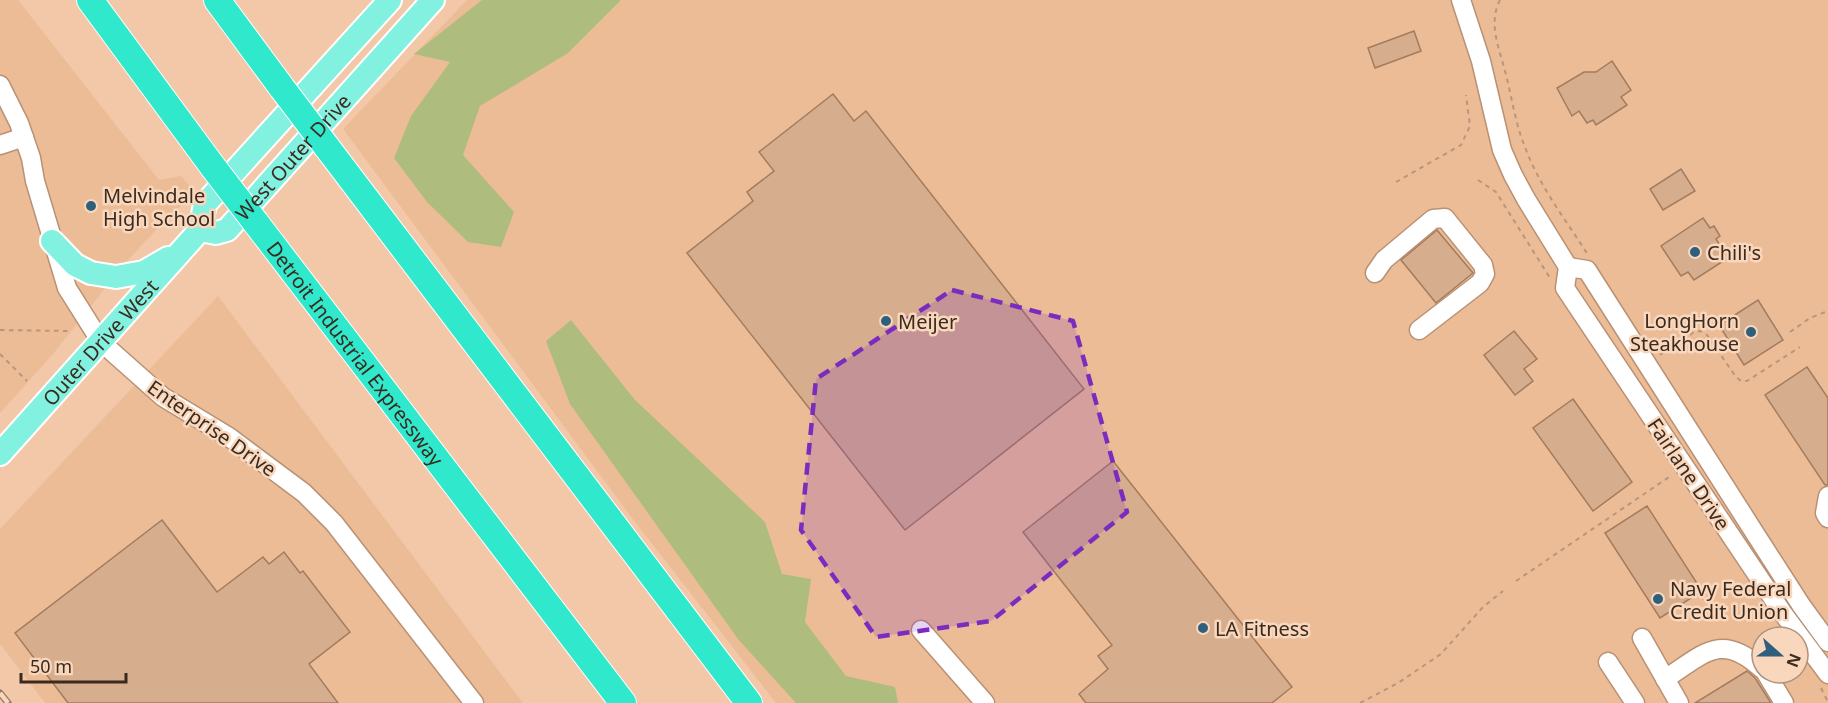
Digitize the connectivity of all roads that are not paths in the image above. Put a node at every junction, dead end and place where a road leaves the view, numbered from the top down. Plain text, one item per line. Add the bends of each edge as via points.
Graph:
1 (90, 0) edge
2 (217, 0) edge
3 (390, 0) edge
4 (433, 0) edge
5 (1461, 0) edge
6 (0, 85) edge
7 (24, 137) junction
8 (0, 145) edge
9 (196, 235) junction
10 (52, 241) junction
11 (1568, 267) junction
12 (1375, 273) dead end
13 (1419, 330) dead end
14 (101, 342) junction
15 (2, 450) edge
16 (1828, 496) edge
17 (1828, 518) edge
18 (921, 630) dead end
19 (1642, 638) dead end
20 (1828, 642) edge
21 (1750, 660) edge
22 (1608, 662) dead end
23 (1828, 674) edge
24 (1665, 679) junction
25 (1773, 685) edge
26 (474, 703) edge
27 (623, 703) edge
28 (749, 703) edge
29 (985, 703) edge
30 (1635, 703) edge
31 (1680, 703) edge
32 (1784, 703) edge

1 - 27 highway, Detroit Industrial Expressway, bridge
2 - 28 highway, bridge
3 - 9 main road, West Outer Drive via 205,204
4 - 9 main road, West Outer Drive via 227,230
5 - 11 street, Fairlane Drive via 1502,150
6 - 7 street, Enterprise Drive
7 - 8 street
7 - 10 street, Enterprise Drive
9 - 10 main road via 173,256 144,272 116,277 91,273 75,264
9 - 14 main road, Outer Drive West
10 - 14 street, Enterprise Drive via 67,288
11 - 20 street, Fairlane Drive via 1587,270
11 - 23 street, Fairlane Drive via 1565,288 1782,612
12 - 13 street via 1384,260 1433,219 1445,218 1484,265 1485,274 1479,283
14 - 15 main road, Outer Drive West
14 - 26 street, Enterprise Drive via 163,397 229,437 318,506
16 - 17 street
18 - 29 street
19 - 24 street
21 - 24 street via 1737,650 1713,649
22 - 30 street
24 - 31 street
25 - 32 street

